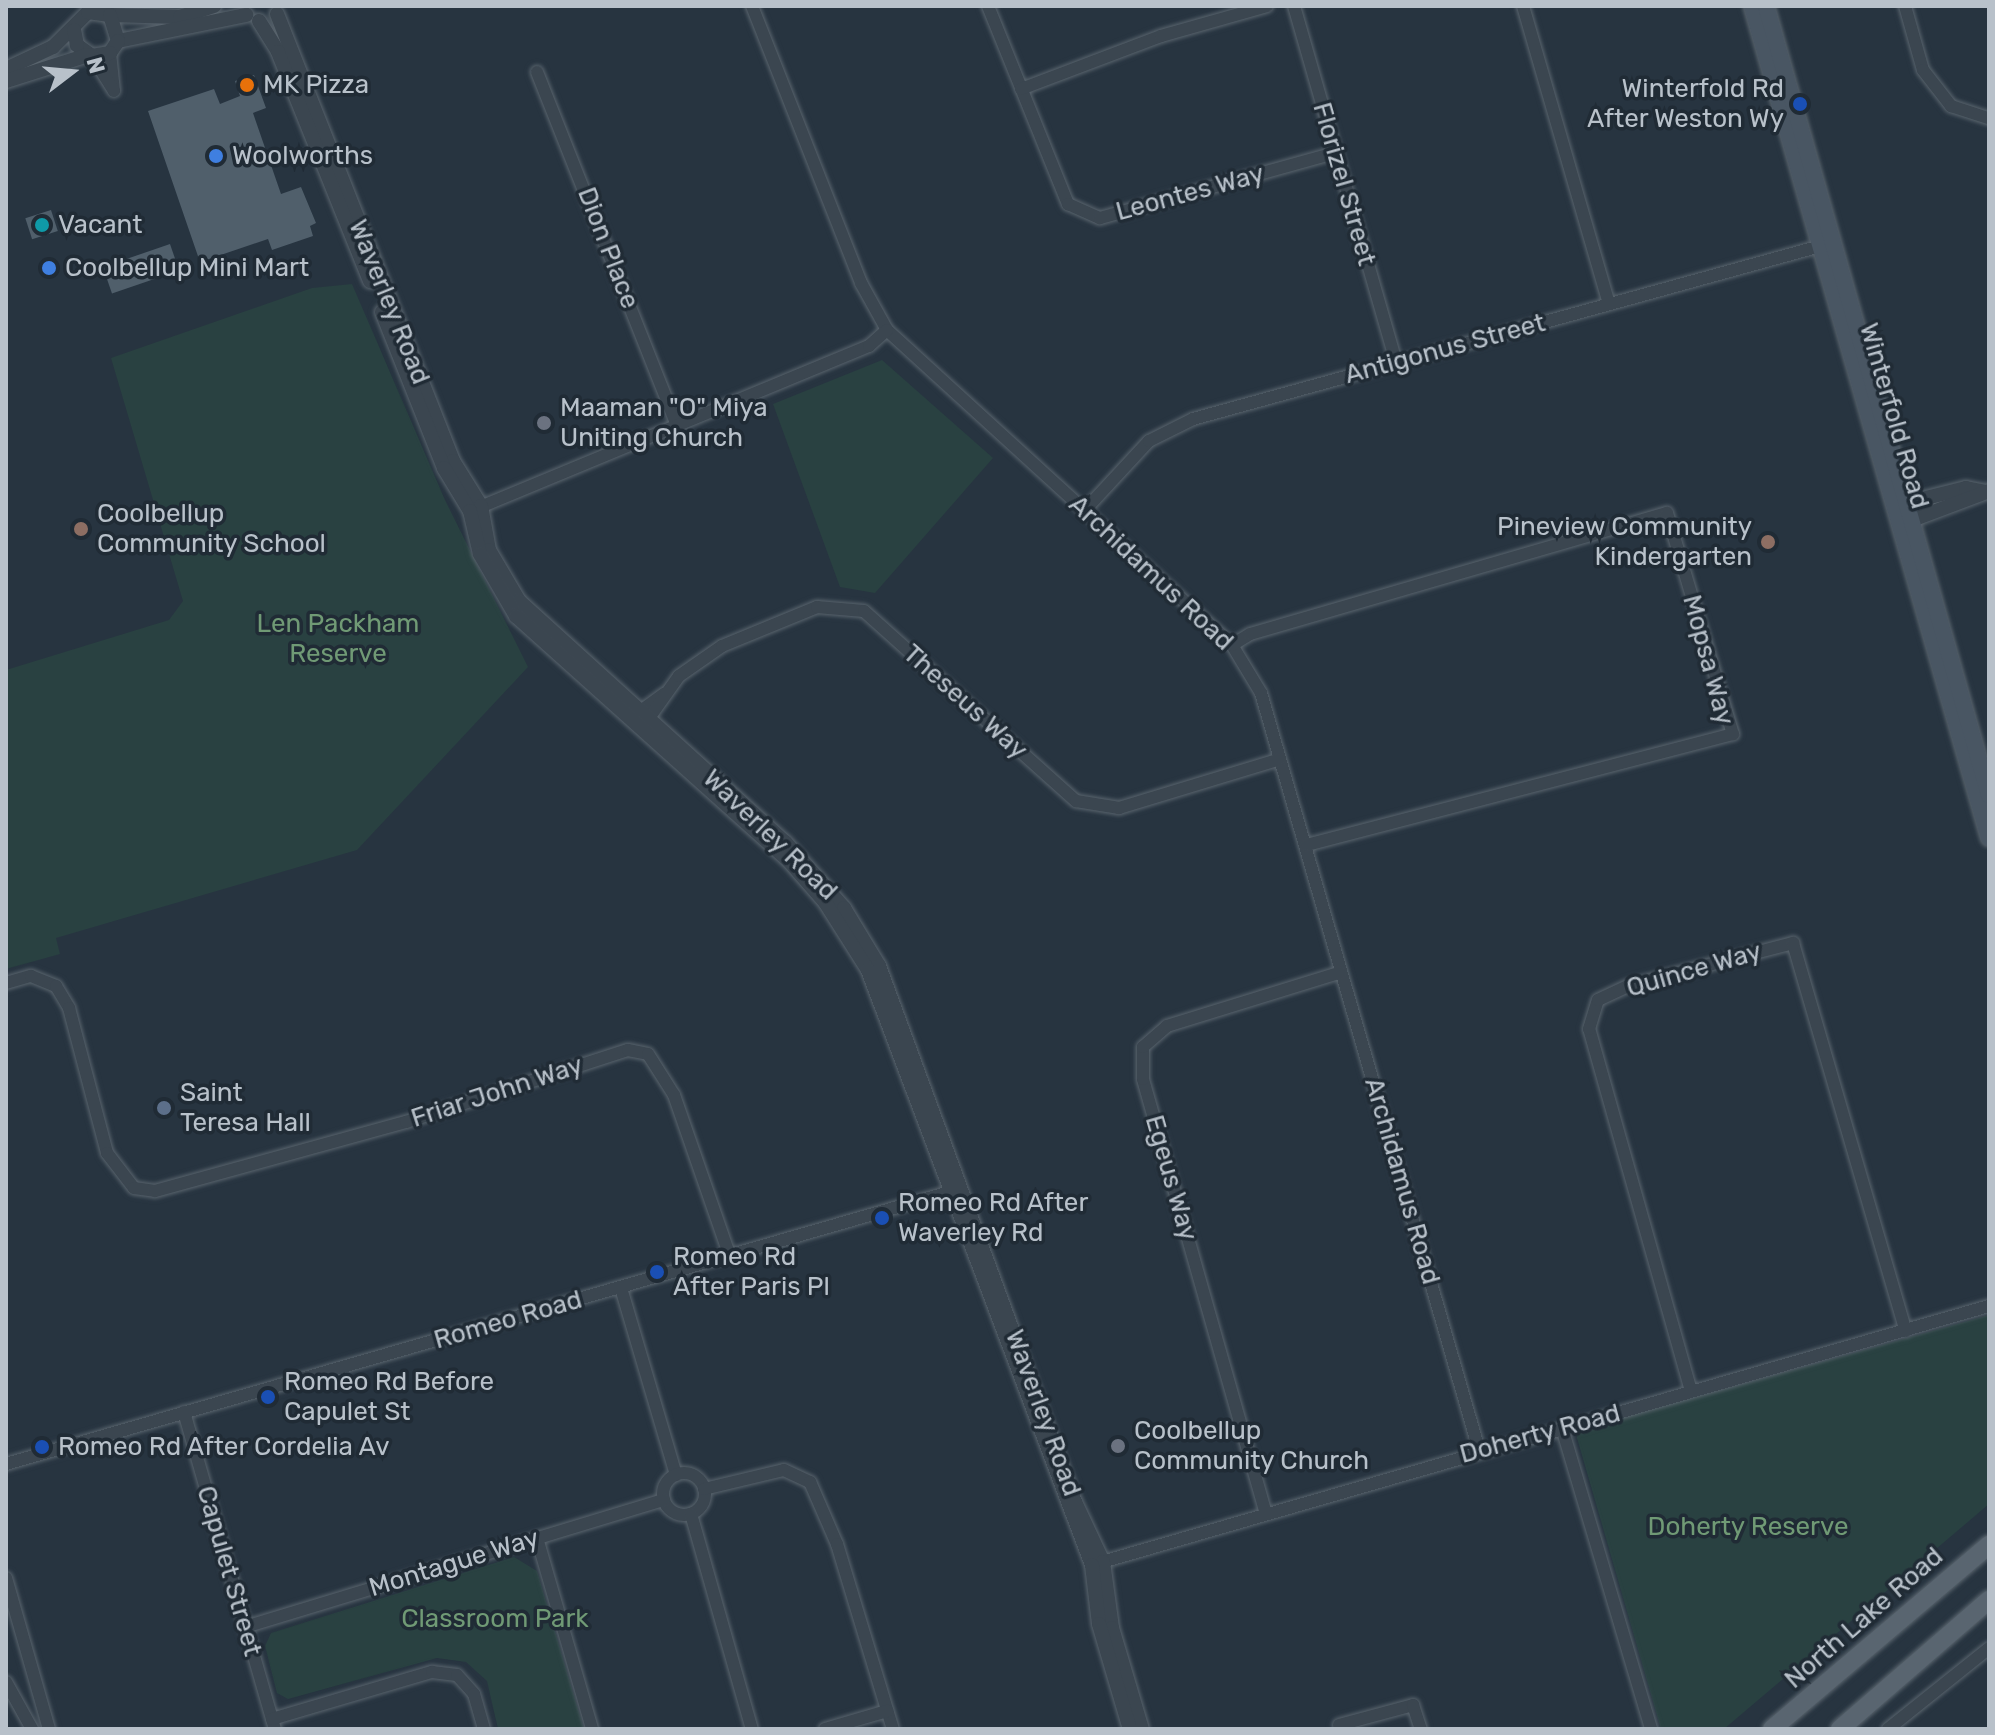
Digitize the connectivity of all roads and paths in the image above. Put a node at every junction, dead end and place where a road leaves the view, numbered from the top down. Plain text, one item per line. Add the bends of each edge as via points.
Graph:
1 (75, 6) edge
2 (214, 6) edge
3 (752, 6) edge
4 (988, 6) edge
5 (1267, 6) edge
6 (1294, 6) edge
7 (1523, 6) edge
8 (1752, 6) edge
9 (1766, 6) edge
10 (1905, 6) edge
11 (279, 10) edge
12 (105, 11) edge
13 (249, 14) edge
14 (76, 26) junction
15 (114, 47) junction
16 (90, 55) junction
17 (6, 69) edge
18 (537, 72) dead end
19 (6, 81) edge
20 (1021, 89) junction
21 (1989, 118) edge
22 (1335, 153) junction
23 (1828, 244) junction
24 (1609, 304) junction
25 (887, 330) junction
26 (1396, 362) junction
27 (677, 425) junction
28 (1988, 492) edge
29 (1901, 504) junction
30 (476, 508) junction
31 (1085, 510) junction
32 (1906, 522) junction
33 (1232, 645) junction
34 (640, 720) junction
35 (1280, 759) junction
36 (1989, 795) edge
37 (1989, 838) edge
38 (1307, 845) junction
39 (1341, 972) junction
40 (6, 983) edge
41 (957, 1189) junction
42 (730, 1257) junction
43 (621, 1288) junction
44 (1989, 1306) edge
45 (1906, 1331) junction
46 (1691, 1391) junction
47 (184, 1412) junction
48 (1562, 1428) junction
49 (1479, 1450) junction
50 (6, 1464) edge
51 (676, 1475) junction
52 (704, 1489) junction
53 (664, 1500) junction
54 (691, 1514) junction
55 (1266, 1514) junction
56 (537, 1538) junction
57 (1989, 1545) edge
58 (1098, 1563) junction
59 (6, 1578) edge
60 (1989, 1600) edge
61 (245, 1627) junction
62 (1989, 1648) edge
63 (6, 1682) edge
64 (887, 1711) junction
65 (273, 1724) edge
66 (1339, 1725) dead end
67 (32, 1729) edge
68 (49, 1729) edge
69 (484, 1729) edge
70 (592, 1729) edge
71 (752, 1729) edge
72 (825, 1729) edge
73 (893, 1729) edge
74 (1130, 1729) edge
75 (1142, 1729) edge
76 (1421, 1729) edge
77 (1651, 1729) edge
78 (1772, 1729) edge
79 (1840, 1729) edge
80 (1888, 1729) edge

1 - 14 street
2 - 12 street via 180,17
3 - 25 street, Archidamus Road via 861,283
4 - 20 street, Leontes Way
5 - 20 street via 1161,36
6 - 22 street, Florizel Street
7 - 24 street
8 - 23 main road, Winterfold Road
9 - 23 main road, Winterfold Road
10 - 21 street via 1923,70 1951,106
11 - 13 street
11 - 30 street, Waverley Road via 453,461
12 - 14 street via 88,12
12 - 15 street
13 - 15 street
13 - 30 street, Waverley Road via 284,66 444,468
14 - 16 street via 77,45
14 - 17 street
15 - 16 street
15 - 16 street via 114,91
16 - 19 street
18 - 27 street, Dion Place
20 - 22 street, Leontes Way via 1068,204 1100,218
22 - 26 street, Florizel Street
23 - 24 street, Antigonus Street
23 - 29 main road, Winterfold Road
24 - 26 street, Antigonus Street
25 - 27 street via 869,346
25 - 31 street, Archidamus Road
26 - 31 street, Antigonus Street via 1193,419 1149,441
27 - 30 street
28 - 29 street via 1966,488
28 - 32 street
29 - 32 main road, Winterfold Road
30 - 34 street, Waverley Road via 489,550 519,601
31 - 33 street, Archidamus Road
32 - 36 main road, Winterfold Road
32 - 37 main road, Winterfold Road
33 - 35 street, Archidamus Road via 1261,693
33 - 38 street, Mopsa Way via 1250,634 1667,513 1733,734
34 - 35 street, Theseus Way via 722,646 817,607 864,611 1076,801 1119,808
34 - 41 street, Waverley Road via 785,842 855,923 903,1021
35 - 38 street, Archidamus Road
38 - 39 street, Archidamus Road
39 - 49 street, Archidamus Road
39 - 55 street, Egeus Way via 1167,1026 1143,1047 1143,1079
40 - 42 street, Friar John Way via 31,976 56,986 69,1008 107,1153 134,1188 173,1190 628,1050 648,1054 663,1070
41 - 42 street, Romeo Road
41 - 58 street, Waverley Road
42 - 43 street, Romeo Road
43 - 47 street, Romeo Road
43 - 51 street
44 - 45 street, Doherty Road
45 - 46 street, Doherty Road
45 - 46 street, Quince Way via 1793,943 1628,986 1598,1000 1589,1029
46 - 48 street, Doherty Road
47 - 50 street, Romeo Road
47 - 61 street, Capulet Street
48 - 49 street, Doherty Road
48 - 77 street
49 - 55 street, Doherty Road
51 - 52 street via 693,1476
51 - 53 street via 667,1482
52 - 54 street via 703,1501
52 - 64 street via 784,1470 810,1482 837,1544
53 - 54 street via 674,1513
53 - 56 street, Montague Way
54 - 71 street
55 - 58 street, Doherty Road
56 - 61 street, Montague Way
56 - 70 street
57 - 78 main road, North Lake Road
58 - 74 street, Waverley Road via 1099,1624
58 - 75 street, Waverley Road
59 - 68 street
60 - 79 main road
61 - 65 street, Capulet Street
62 - 80 street
63 - 67 street
64 - 72 street
64 - 73 street
65 - 69 street via 432,1672 457,1675 474,1694
66 - 76 street via 1413,1705

